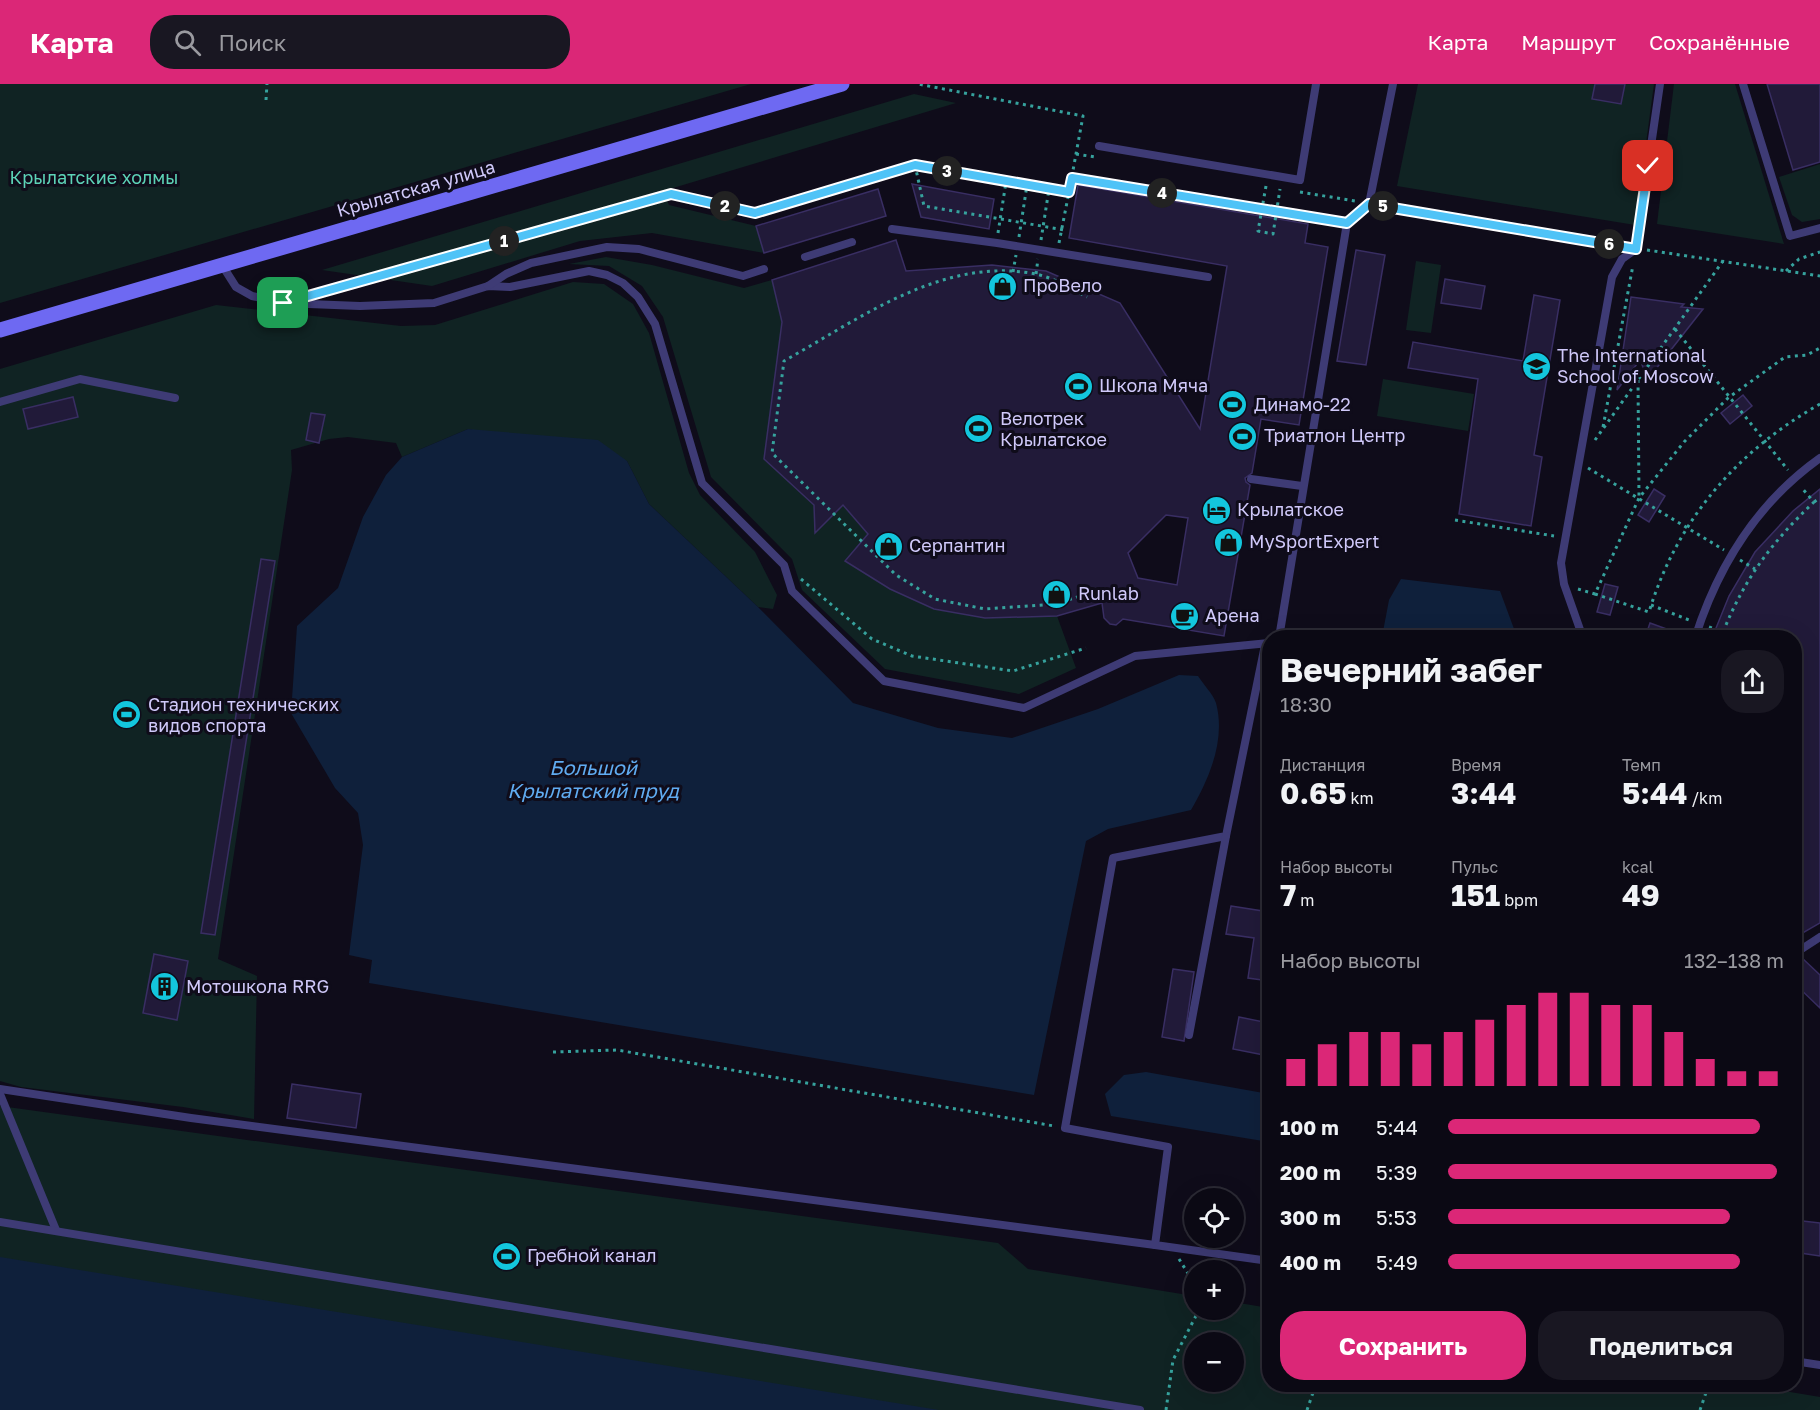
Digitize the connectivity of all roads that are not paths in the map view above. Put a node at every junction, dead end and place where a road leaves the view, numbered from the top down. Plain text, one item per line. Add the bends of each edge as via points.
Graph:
1 (842, 84) edge
2 (1316, 84) edge
3 (1393, 84) edge
4 (1660, 84) edge
5 (1743, 84) edge
6 (1099, 146) dead end
7 (1369, 204) junction
8 (1820, 228) edge
9 (892, 229) dead end
10 (852, 242) dead end
11 (1636, 249) junction
12 (805, 257) dead end
13 (222, 265) junction
14 (764, 269) dead end
15 (1208, 277) dead end
16 (488, 286) junction
17 (0, 330) edge
18 (175, 398) dead end
19 (0, 402) edge
20 (1820, 458) edge
21 (1251, 479) dead end
22 (1302, 486) junction
23 (1280, 630) edge
24 (1580, 630) edge
25 (1698, 630) edge
26 (1262, 644) edge
27 (1262, 667) edge
28 (1226, 836) junction
29 (1820, 937) edge
30 (1802, 949) edge
31 (1189, 1035) dead end
32 (0, 1089) edge
33 (0, 1094) edge
34 (0, 1222) edge
35 (57, 1230) junction
36 (1155, 1245) junction
37 (1262, 1260) edge
38 (1802, 1362) edge
39 (1820, 1365) edge
40 (1140, 1410) edge

1 - 13 main road, Крылатская улица
2 - 6 lane via 1299,180
3 - 7 lane
4 - 11 lane
5 - 8 lane via 1790,236
7 - 11 lane
7 - 22 lane via 1347,223
9 - 15 lane
10 - 12 lane
11 - 24 lane via 1622,259 1612,277 1561,562 1564,584
13 - 16 lane via 236,287 252,296 283,303 434,303
13 - 17 main road, Крылатская улица
14 - 16 lane via 743,276 639,249 607,247 531,263
16 - 26 lane via 510,287 589,271 623,283 638,297 655,324 702,483 784,565 792,591 884,681 1024,708 1135,656
18 - 19 lane via 80,379
20 - 25 lane via 1781,490 1743,537 1709,597
21 - 22 lane
22 - 23 lane
27 - 28 lane
28 - 31 lane
28 - 36 lane via 1113,858 1065,1128 1168,1147
29 - 30 lane
32 - 36 lane via 211,1121
33 - 35 lane
34 - 35 lane
35 - 40 lane
36 - 37 lane
38 - 39 lane

